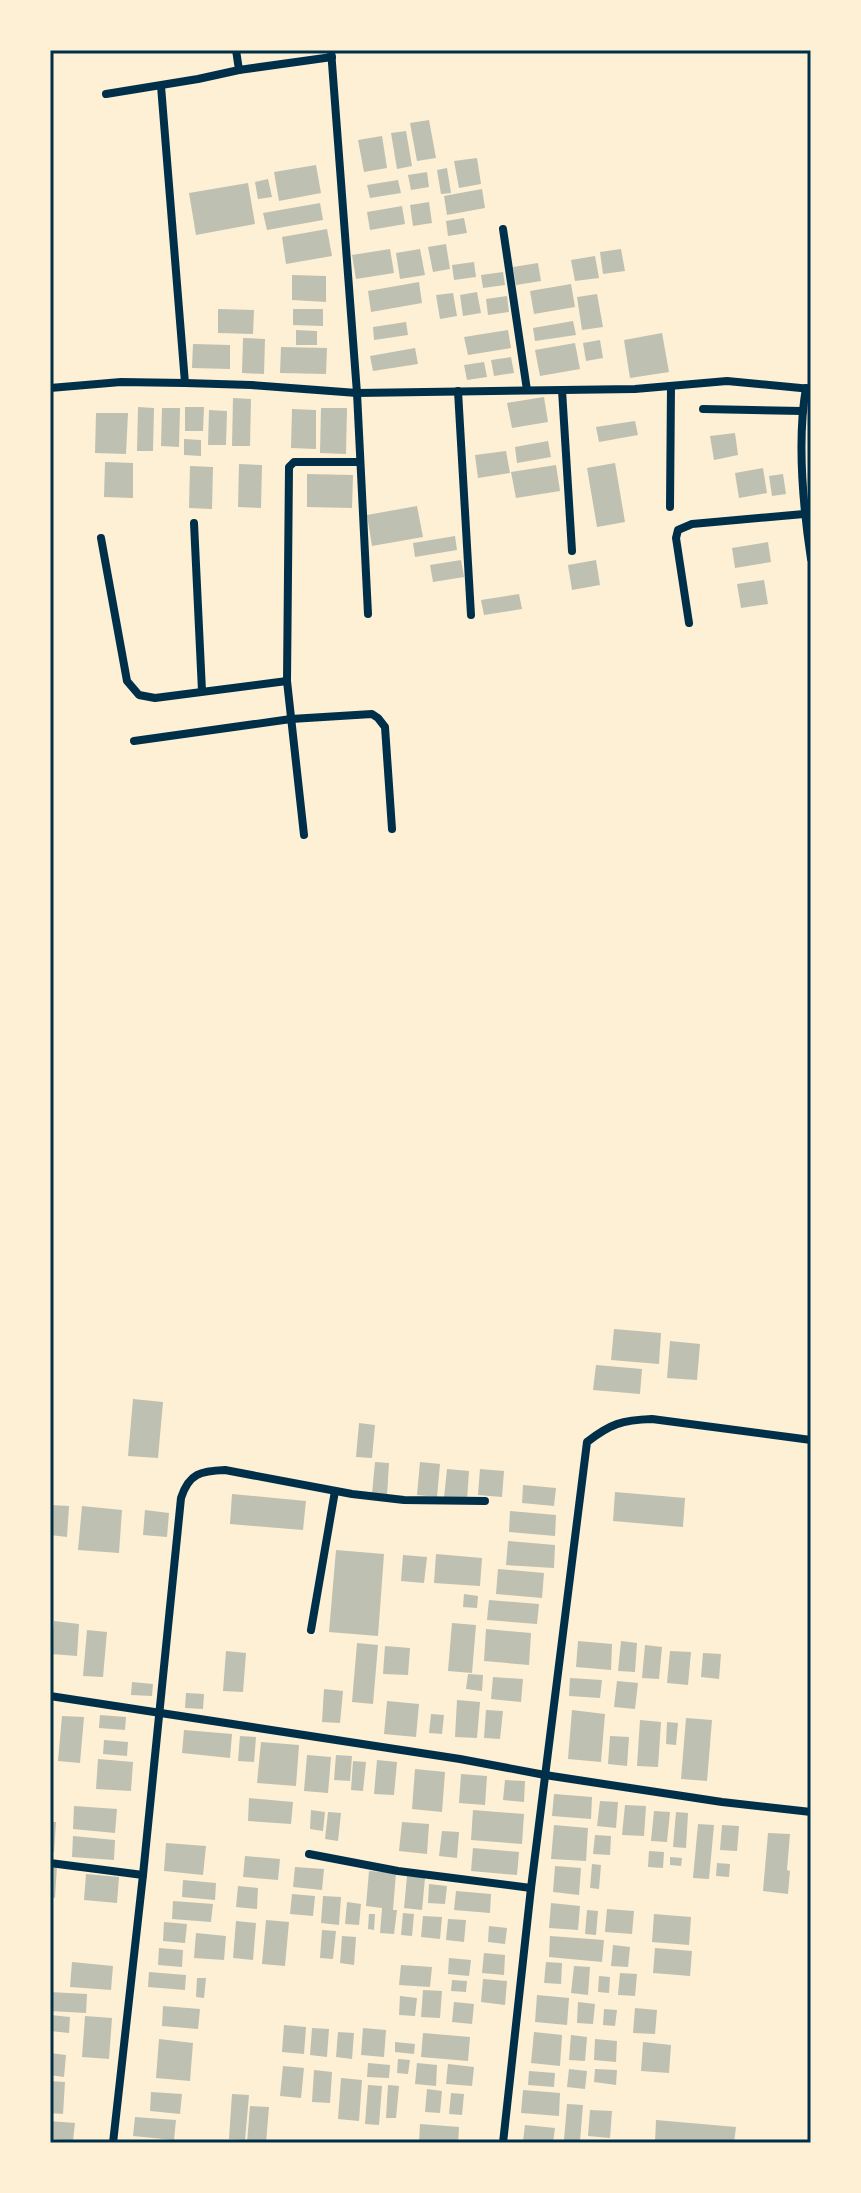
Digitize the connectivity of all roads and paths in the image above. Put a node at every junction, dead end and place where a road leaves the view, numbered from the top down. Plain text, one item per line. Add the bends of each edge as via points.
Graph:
1 (236, 50) edge
2 (331, 54) edge
3 (239, 70) junction
4 (161, 86) junction
5 (106, 94) dead end
6 (503, 229) dead end
7 (185, 383) junction
8 (671, 386) junction
9 (50, 388) edge
10 (808, 388) edge
11 (527, 390) junction
12 (562, 390) junction
13 (458, 391) junction
14 (357, 393) junction
15 (703, 409) dead end
16 (802, 411) junction
17 (360, 462) junction
18 (670, 507) dead end
19 (804, 514) junction
20 (194, 523) dead end
21 (101, 538) dead end
22 (572, 551) dead end
23 (811, 559) edge
24 (368, 614) dead end
25 (471, 615) dead end
26 (689, 623) dead end
27 (287, 681) junction
28 (202, 691) junction
29 (291, 719) junction
30 (134, 741) dead end
31 (392, 829) dead end
32 (304, 835) dead end
33 (811, 1440) edge
34 (335, 1491) junction
35 (485, 1501) dead end
36 (311, 1630) dead end
37 (50, 1696) edge
38 (159, 1712) junction
39 (545, 1775) junction
40 (811, 1812) edge
41 (309, 1854) dead end
42 (50, 1863) edge
43 (143, 1875) junction
44 (531, 1888) junction
45 (113, 2143) edge
46 (503, 2143) edge

1 - 3 street
2 - 3 street
2 - 14 street
3 - 4 street
4 - 5 street
4 - 7 street
6 - 11 street
7 - 9 street
7 - 14 street
8 - 10 street via 727,381
8 - 12 street
8 - 18 street
10 - 16 street
11 - 12 street
11 - 13 street
12 - 22 street
13 - 14 street
13 - 25 street
14 - 17 street
15 - 16 street
16 - 19 street
17 - 24 street
17 - 27 street via 294,462 289,467
19 - 23 street
19 - 26 street via 692,524 678,530
20 - 28 street
21 - 28 street via 127,681 139,695 155,698
27 - 28 street
27 - 29 street
29 - 30 street
29 - 31 street via 372,714 378,718 385,727
29 - 32 street
33 - 39 street via 652,1419 626,1420 587,1442
34 - 35 street via 404,1500
34 - 36 street
34 - 38 street via 225,1470 205,1471 185,1486
37 - 38 street
38 - 39 street
38 - 43 street
39 - 40 street
39 - 44 street
41 - 44 street
42 - 43 street
43 - 45 street
44 - 46 street

